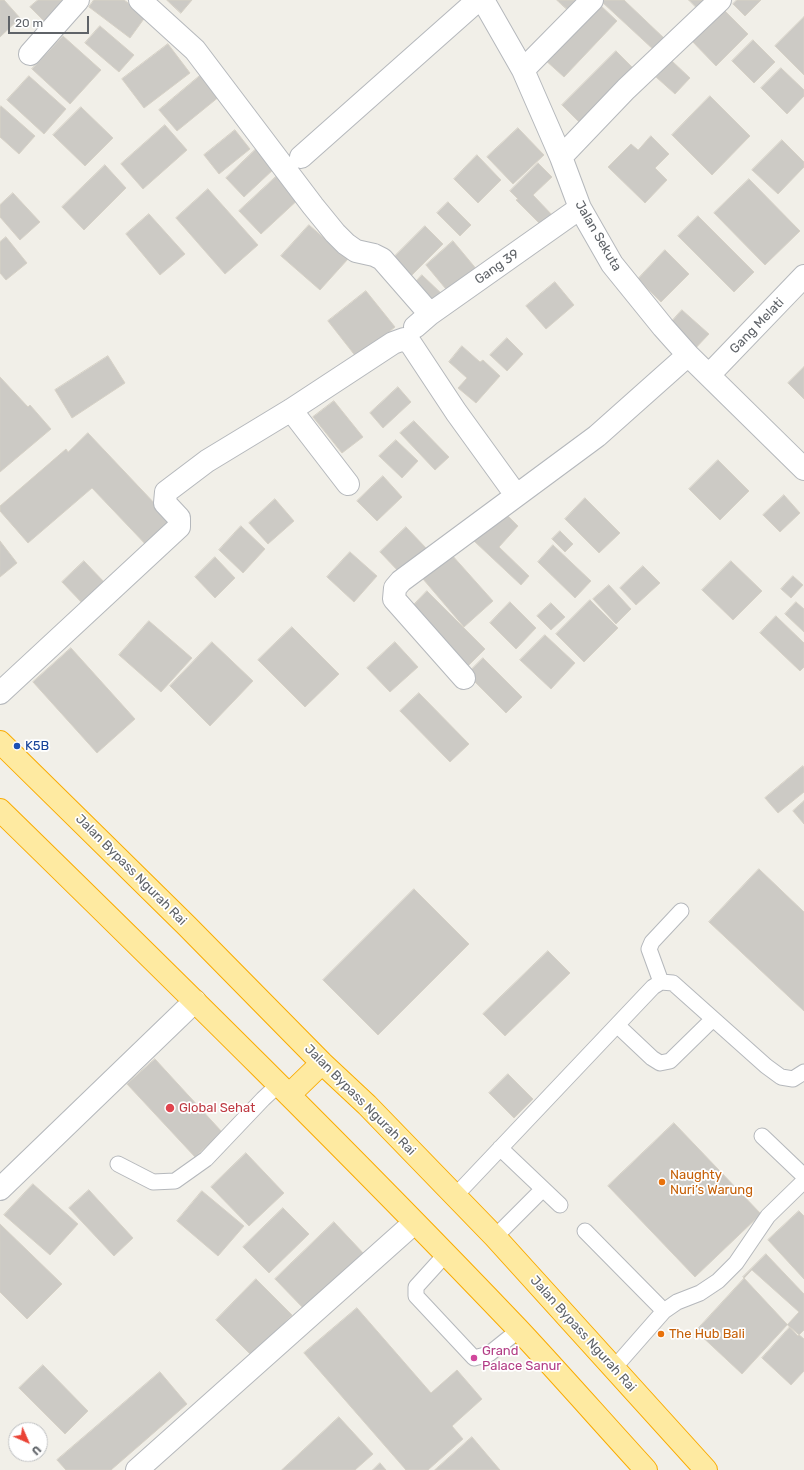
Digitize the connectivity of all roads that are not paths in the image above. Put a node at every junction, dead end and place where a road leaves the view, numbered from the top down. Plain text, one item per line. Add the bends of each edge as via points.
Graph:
1 (78, 0) edge
2 (140, 0) edge
3 (478, 0) edge
4 (483, 0) edge
5 (592, 0) edge
6 (720, 0) edge
7 (30, 54) dead end
8 (523, 70) junction
9 (302, 157) dead end
10 (561, 157) junction
11 (580, 208) junction
12 (804, 276) edge
13 (688, 355) junction
14 (710, 375) junction
15 (291, 410) junction
16 (804, 469) edge
17 (348, 484) dead end
18 (516, 495) junction
19 (464, 678) dead end
20 (0, 693) edge
21 (0, 742) edge
22 (0, 810) edge
23 (681, 911) dead end
24 (661, 982) junction
25 (195, 1001) junction
26 (713, 1019) junction
27 (617, 1025) junction
28 (322, 1063) junction
29 (804, 1072) edge
30 (284, 1090) junction
31 (762, 1136) dead end
32 (500, 1148) junction
33 (118, 1164) dead end
34 (804, 1176) edge
35 (804, 1181) edge
36 (3, 1183) edge
37 (543, 1189) junction
38 (455, 1196) junction
39 (560, 1206) dead end
40 (414, 1224) junction
41 (585, 1232) dead end
42 (495, 1237) junction
43 (445, 1255) junction
44 (664, 1311) junction
45 (519, 1330) junction
46 (614, 1368) junction
47 (137, 1470) edge
48 (646, 1470) edge
49 (706, 1470) edge

1 - 7 street
2 - 11 street, Gang 39 via 195,50 335,233 356,251 382,259 423,321
3 - 9 street
4 - 8 street, Jalan Sekuta
5 - 8 street
6 - 10 street via 626,90
8 - 10 street, Jalan Sekuta
10 - 11 street, Jalan Sekuta
11 - 13 street, Jalan Sekuta via 612,264
12 - 14 street, Gang Melati
13 - 14 street, Jalan Sekuta
13 - 18 street via 598,436
14 - 16 street, Jalan Sekuta
15 - 17 street
15 - 18 street via 393,343 404,339 411,344
15 - 20 street via 207,461 166,492 165,503 180,518 180,527
18 - 19 street via 395,588 394,599
21 - 28 highway, Jalan Bypass Ngurah Rai
22 - 25 highway
23 - 24 lane via 652,942 649,949
24 - 26 lane via 673,983
24 - 27 lane via 653,987
25 - 30 highway
25 - 36 street
26 - 27 lane via 670,1061 660,1063
26 - 29 lane via 781,1077 793,1079
27 - 32 lane
28 - 30 highway
28 - 38 highway, Jalan Bypass Ngurah Rai via 367,1104
30 - 33 lane via 263,1099 206,1159 175,1181 153,1182
30 - 40 highway
31 - 34 lane
32 - 37 lane
32 - 38 lane
35 - 44 lane via 768,1216 736,1263 718,1281
37 - 39 lane
37 - 42 lane
38 - 42 highway, Jalan Bypass Ngurah Rai
40 - 43 highway
40 - 47 street
41 - 44 lane
42 - 46 highway, Jalan Bypass Ngurah Rai
43 - 45 highway
43 - 45 lane via 416,1286 416,1296 474,1358 490,1354
44 - 46 lane
45 - 48 highway
46 - 49 highway, Jalan Bypass Ngurah Rai

